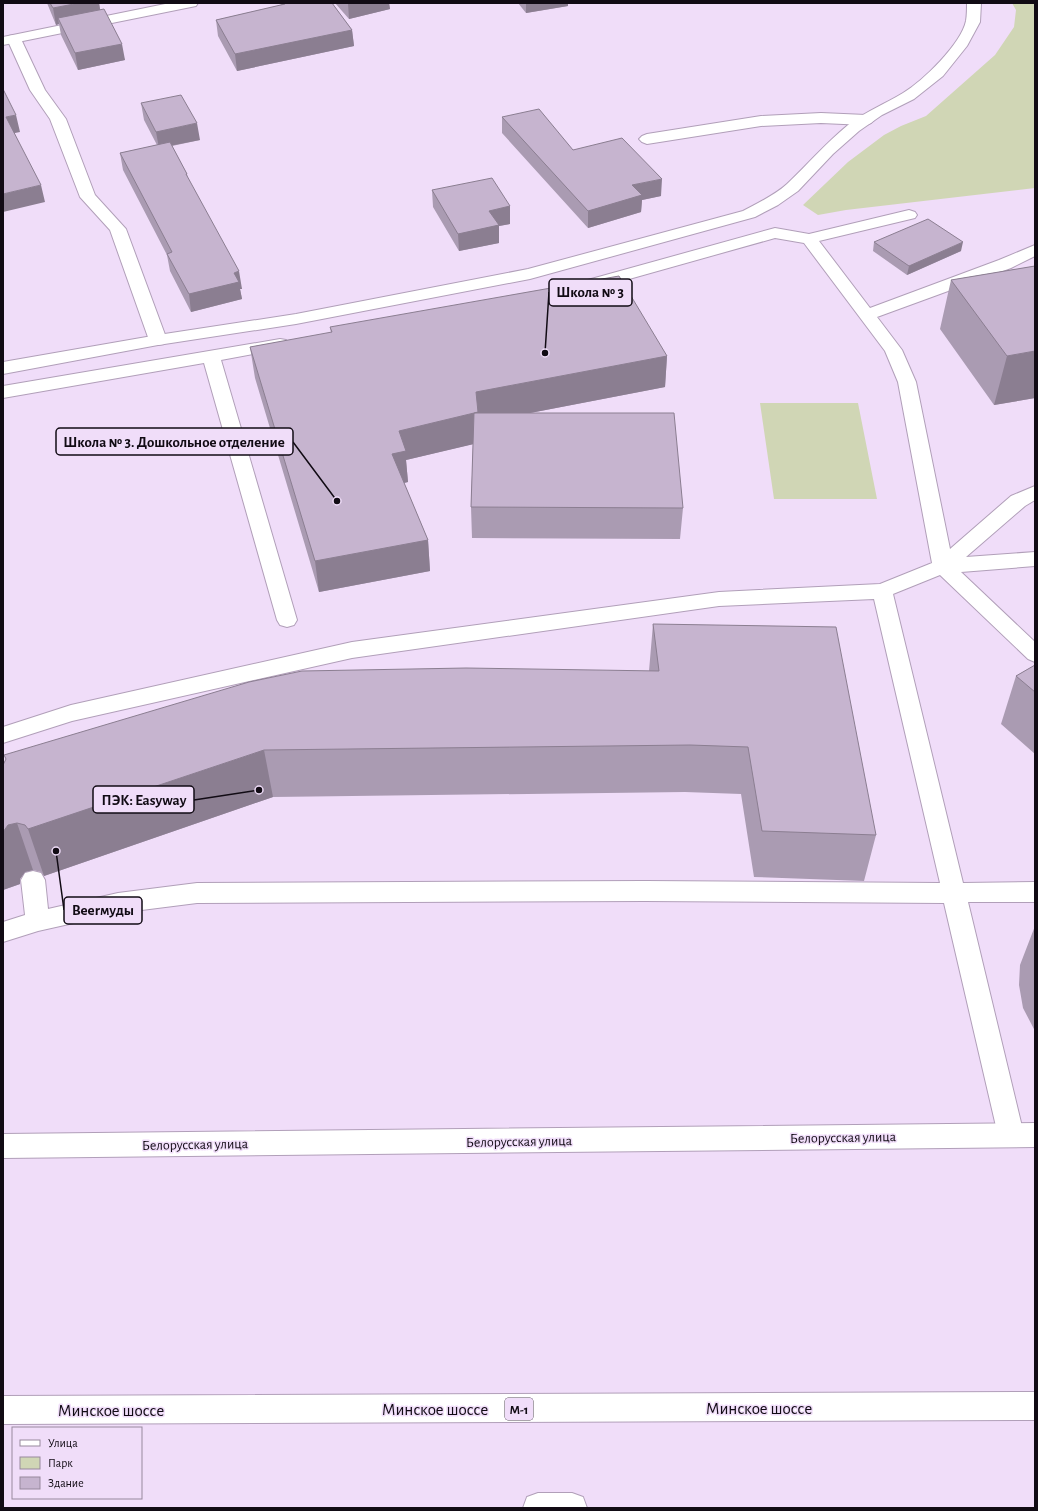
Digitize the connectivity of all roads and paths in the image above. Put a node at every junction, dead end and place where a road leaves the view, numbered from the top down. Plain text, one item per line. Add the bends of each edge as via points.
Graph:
1 (191, 3) edge
2 (974, 3) edge
3 (8, 40) edge
4 (866, 120) junction
5 (647, 139) dead end
6 (909, 215) dead end
7 (808, 238) junction
8 (1035, 250) edge
9 (578, 289) edge
10 (868, 315) junction
11 (158, 340) junction
12 (297, 341) edge
13 (211, 356) junction
14 (3, 368) edge
15 (3, 392) edge
16 (1035, 492) edge
17 (1035, 559) edge
18 (943, 566) junction
19 (882, 591) junction
20 (287, 620) dead end
21 (1035, 654) edge
22 (3, 735) edge
23 (34, 880) edge
24 (1035, 892) edge
25 (952, 893) junction
26 (38, 921) junction
27 (3, 932) edge
28 (1023, 1135) edge
29 (3, 1146) edge
30 (1035, 1406) edge
31 (3, 1410) edge
32 (538, 1508) edge
33 (572, 1508) edge

1 - 3 main road
2 - 4 main road via 974,22 960,46 938,73 909,96
3 - 11 main road via 58,119 88,197 118,229
4 - 5 main road via 821,118 761,121
4 - 11 main road via 827,151 792,188 749,214 530,274 296,319
6 - 7 main road
7 - 9 main road via 775,233
7 - 10 main road
8 - 10 main road via 1005,264
10 - 18 main road via 893,350 907,382
11 - 14 main road
12 - 13 main road
13 - 15 main road
13 - 20 main road
16 - 18 main road via 1018,501
17 - 18 main road
18 - 19 main road
18 - 21 main road
19 - 22 main road via 719,599 352,650 71,713
19 - 25 main road
23 - 26 main road
24 - 25 main road
25 - 26 main road via 197,893 118,903
25 - 28 main road
26 - 27 main road
28 - 29 main road, Белорусская улица
30 - 31 main road, Минское шоссе / М-1
32 - 33 main road

